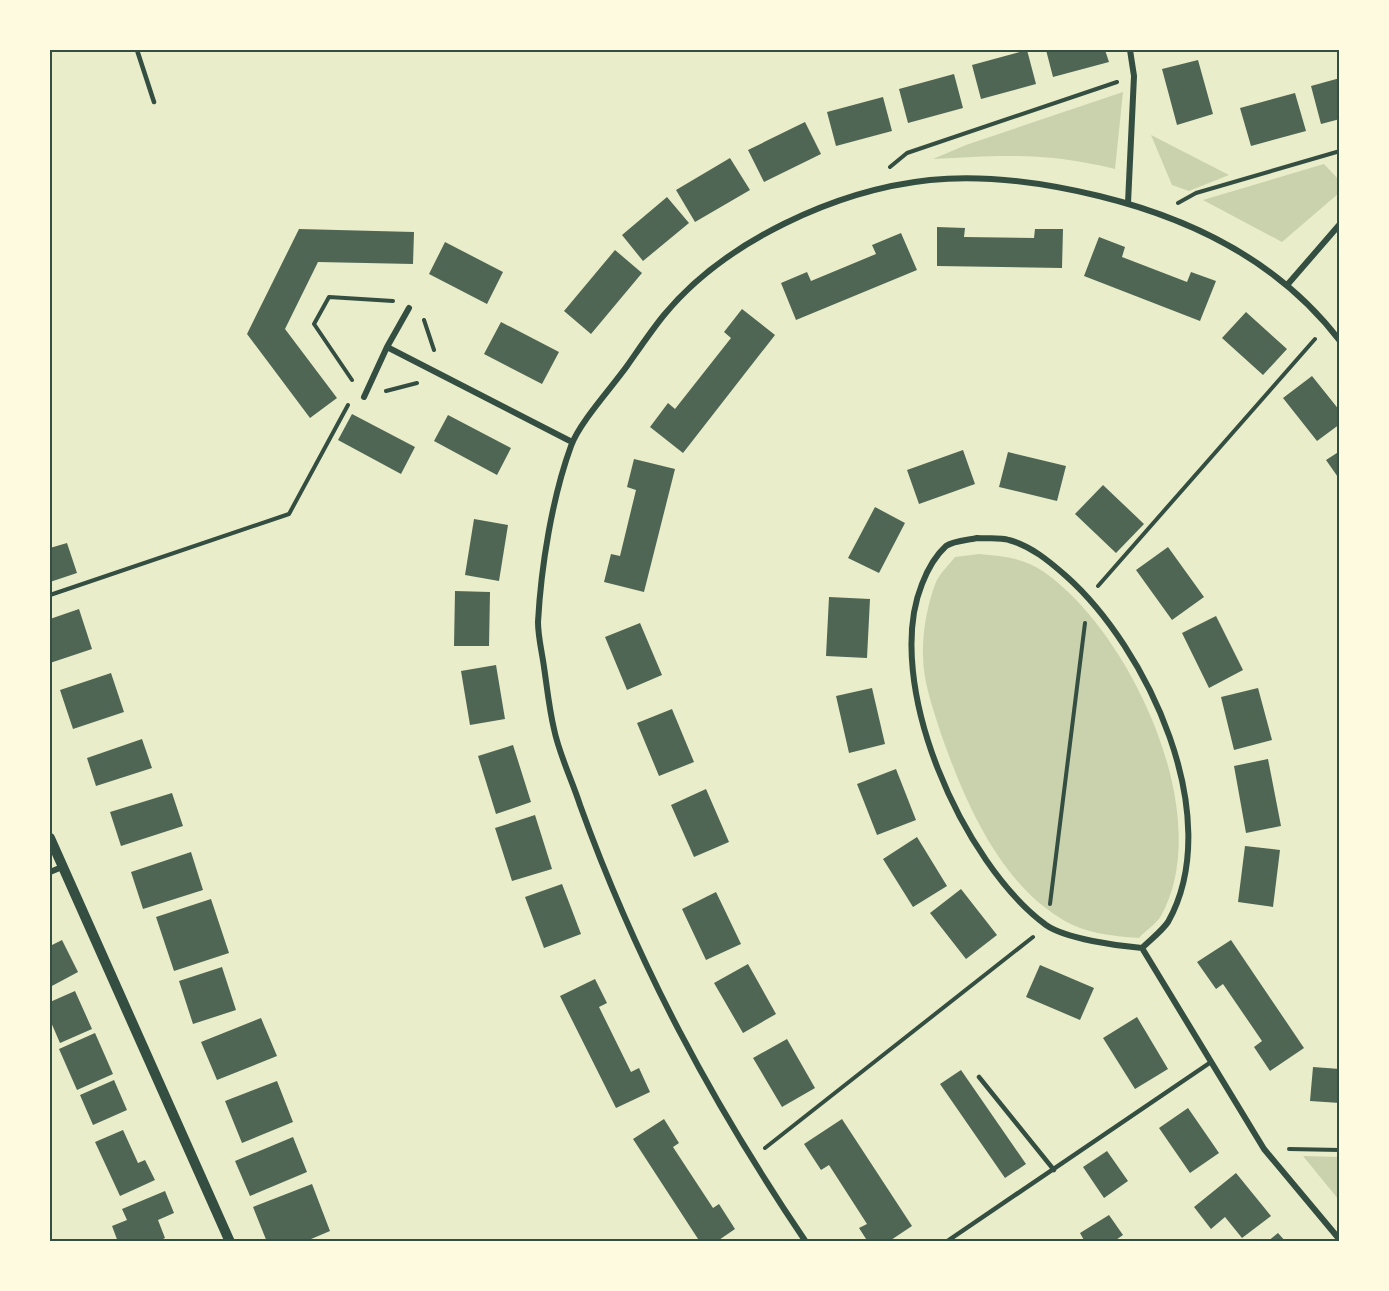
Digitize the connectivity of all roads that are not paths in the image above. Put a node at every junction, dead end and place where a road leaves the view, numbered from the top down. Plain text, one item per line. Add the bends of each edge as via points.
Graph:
1 (136, 50) edge
2 (1130, 50) edge
3 (154, 102) dead end
4 (1128, 203) junction
5 (1340, 224) edge
6 (1288, 284) junction
7 (409, 308) dead end
8 (1340, 341) edge
9 (387, 347) junction
10 (364, 398) road end
11 (572, 442) junction
12 (50, 838) edge
13 (62, 867) junction
14 (50, 872) edge
15 (1142, 948) junction
16 (1211, 1062) junction
17 (979, 1077) dead end
18 (1054, 1170) junction
19 (1340, 1240) edge
20 (230, 1242) edge
21 (806, 1242) edge
22 (946, 1242) edge

1 - 3 lane
2 - 4 street via 1134,76
4 - 6 street via 1232,245
4 - 11 street via 1052,185 932,180 859,193 799,217 747,245 700,280 666,313
5 - 6 street
6 - 8 street
7 - 9 street
9 - 10 street
9 - 11 street
11 - 21 street via 546,544 538,627 554,731 603,866 645,963 690,1054 750,1159
12 - 13 street
13 - 14 street
13 - 20 street
15 - 15 street via 1106,945 1047,926 1014,894 983,855 940,776 912,686 910,642 914,603 927,570 947,545 977,538 1008,540 1042,555 1089,596 1134,660 1158,704 1175,748 1188,840 1183,879 1167,922
15 - 16 street
16 - 18 lane
16 - 19 street via 1264,1149
17 - 18 lane
18 - 22 lane

